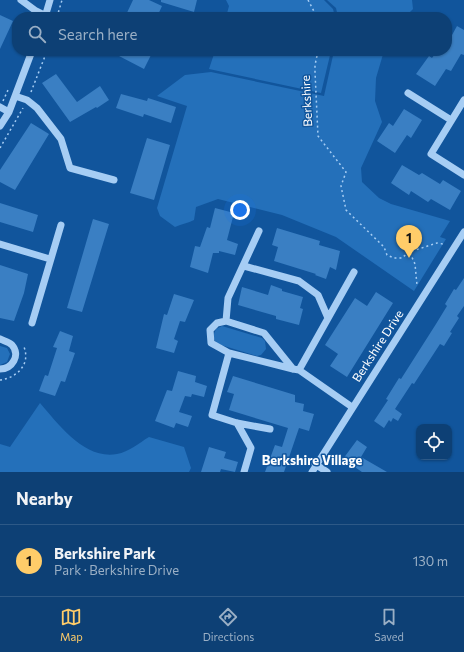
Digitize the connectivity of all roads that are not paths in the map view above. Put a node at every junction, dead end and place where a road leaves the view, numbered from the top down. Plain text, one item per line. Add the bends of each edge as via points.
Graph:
1 (21, 0) edge
2 (50, 0) edge
3 (38, 12) edge
4 (46, 12) edge
5 (30, 56) edge
6 (408, 93) dead end
7 (15, 96) junction
8 (464, 100) edge
9 (0, 107) edge
10 (9, 112) junction
11 (451, 120) junction
12 (0, 126) edge
13 (464, 175) edge
14 (114, 180) dead end
15 (60, 225) dead end
16 (259, 231) dead end
17 (464, 232) edge
18 (0, 244) edge
19 (50, 259) junction
20 (244, 266) junction
21 (354, 272) dead end
22 (328, 318) junction
23 (226, 321) junction
24 (32, 323) dead end
25 (0, 339) edge
26 (229, 353) junction
27 (0, 369) edge
28 (296, 370) junction
29 (352, 407) junction
30 (237, 423) junction
31 (270, 429) dead end
32 (316, 464) junction
33 (244, 472) edge
34 (312, 472) edge
35 (327, 472) edge

1 - 3 street
2 - 4 street
5 - 7 street
6 - 11 street
7 - 10 street
7 - 14 street via 27,100 37,108 61,139 70,168
8 - 11 street
9 - 10 street
10 - 12 street
11 - 13 street via 431,154
15 - 19 street
16 - 20 street
17 - 29 street, Berkshire Drive
18 - 19 street
19 - 24 street
20 - 22 street via 299,281 318,295
20 - 23 street via 228,298
21 - 22 street
22 - 28 street
23 - 26 street via 217,323 210,330 211,343
23 - 28 street via 264,333
25 - 27 street via 13,346 15,356 9,367
26 - 28 street
26 - 30 street via 212,415
28 - 29 street
29 - 32 street, Berkshire Drive
30 - 31 street
30 - 33 street via 251,448
32 - 34 street, Berkshire Drive
32 - 35 street

